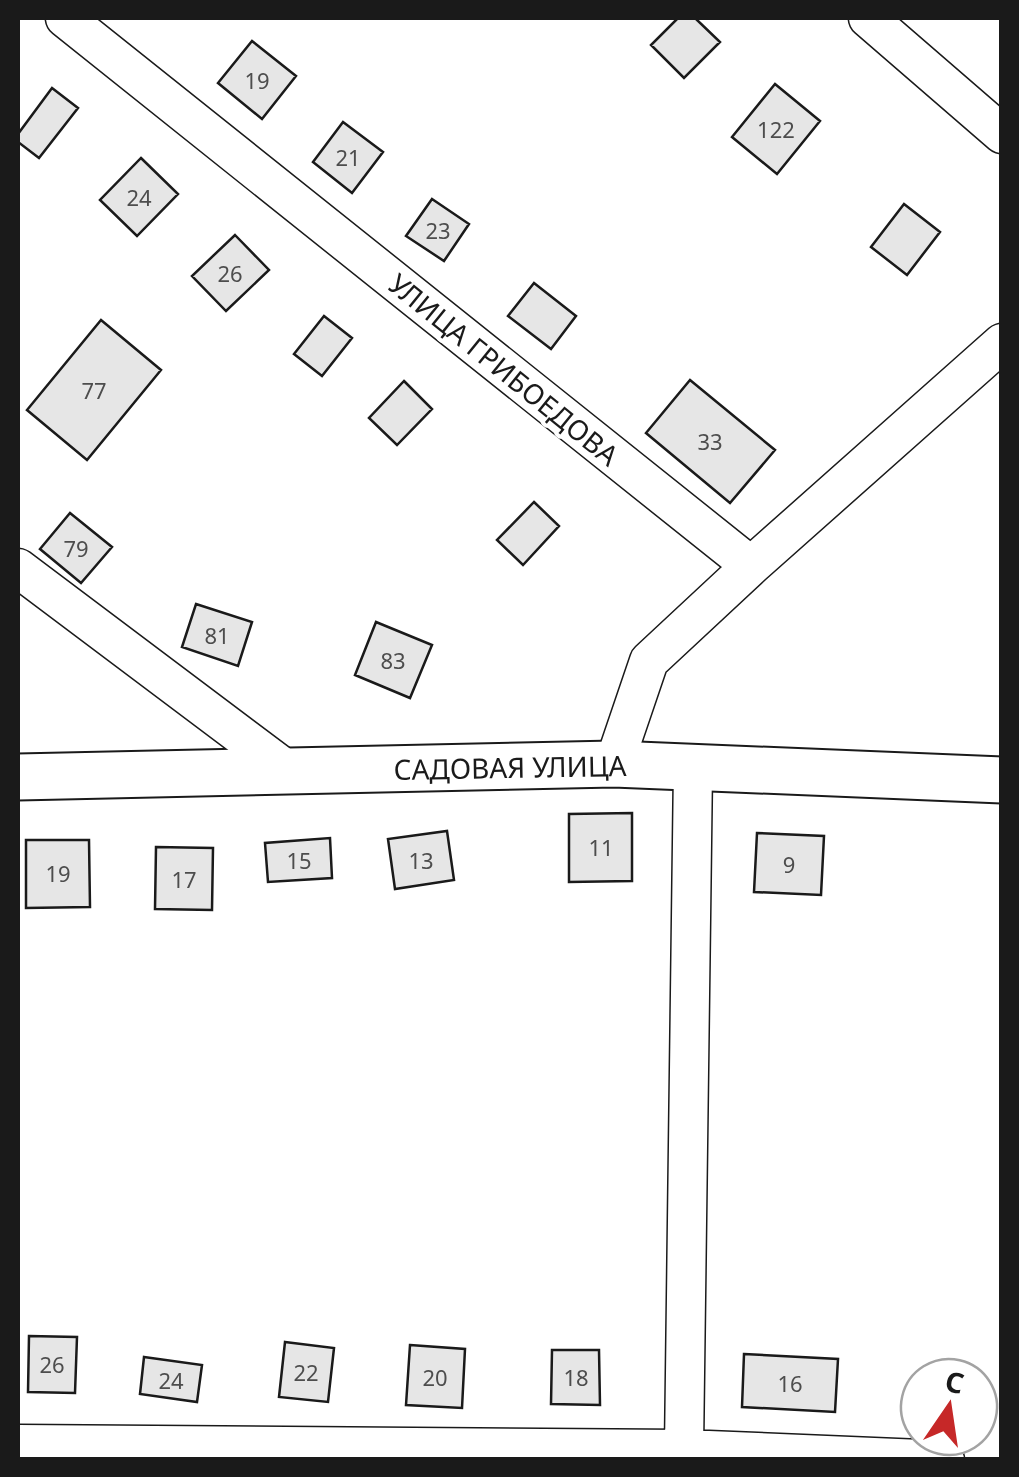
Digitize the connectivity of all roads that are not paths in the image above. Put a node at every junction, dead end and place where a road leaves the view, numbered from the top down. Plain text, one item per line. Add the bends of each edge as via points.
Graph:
1 (65, 18) edge
2 (868, 18) edge
3 (1002, 134) edge
4 (1002, 342) edge
5 (750, 566) junction
6 (18, 568) edge
7 (614, 764) junction
8 (693, 767) junction
9 (288, 772) junction
10 (18, 777) edge
11 (1002, 780) edge
12 (18, 1444) edge
13 (684, 1448) junction
14 (945, 1460) edge

1 - 5 street, УЛИЦА ГРИБОЕДОВА
2 - 3 street
4 - 5 street
5 - 7 street via 649,662
6 - 9 street
7 - 8 street, САДОВАЯ УЛИЦА
7 - 9 street, САДОВАЯ УЛИЦА
8 - 11 street, САДОВАЯ УЛИЦА
8 - 13 street
9 - 10 street, САДОВАЯ УЛИЦА
12 - 13 street
13 - 14 street

